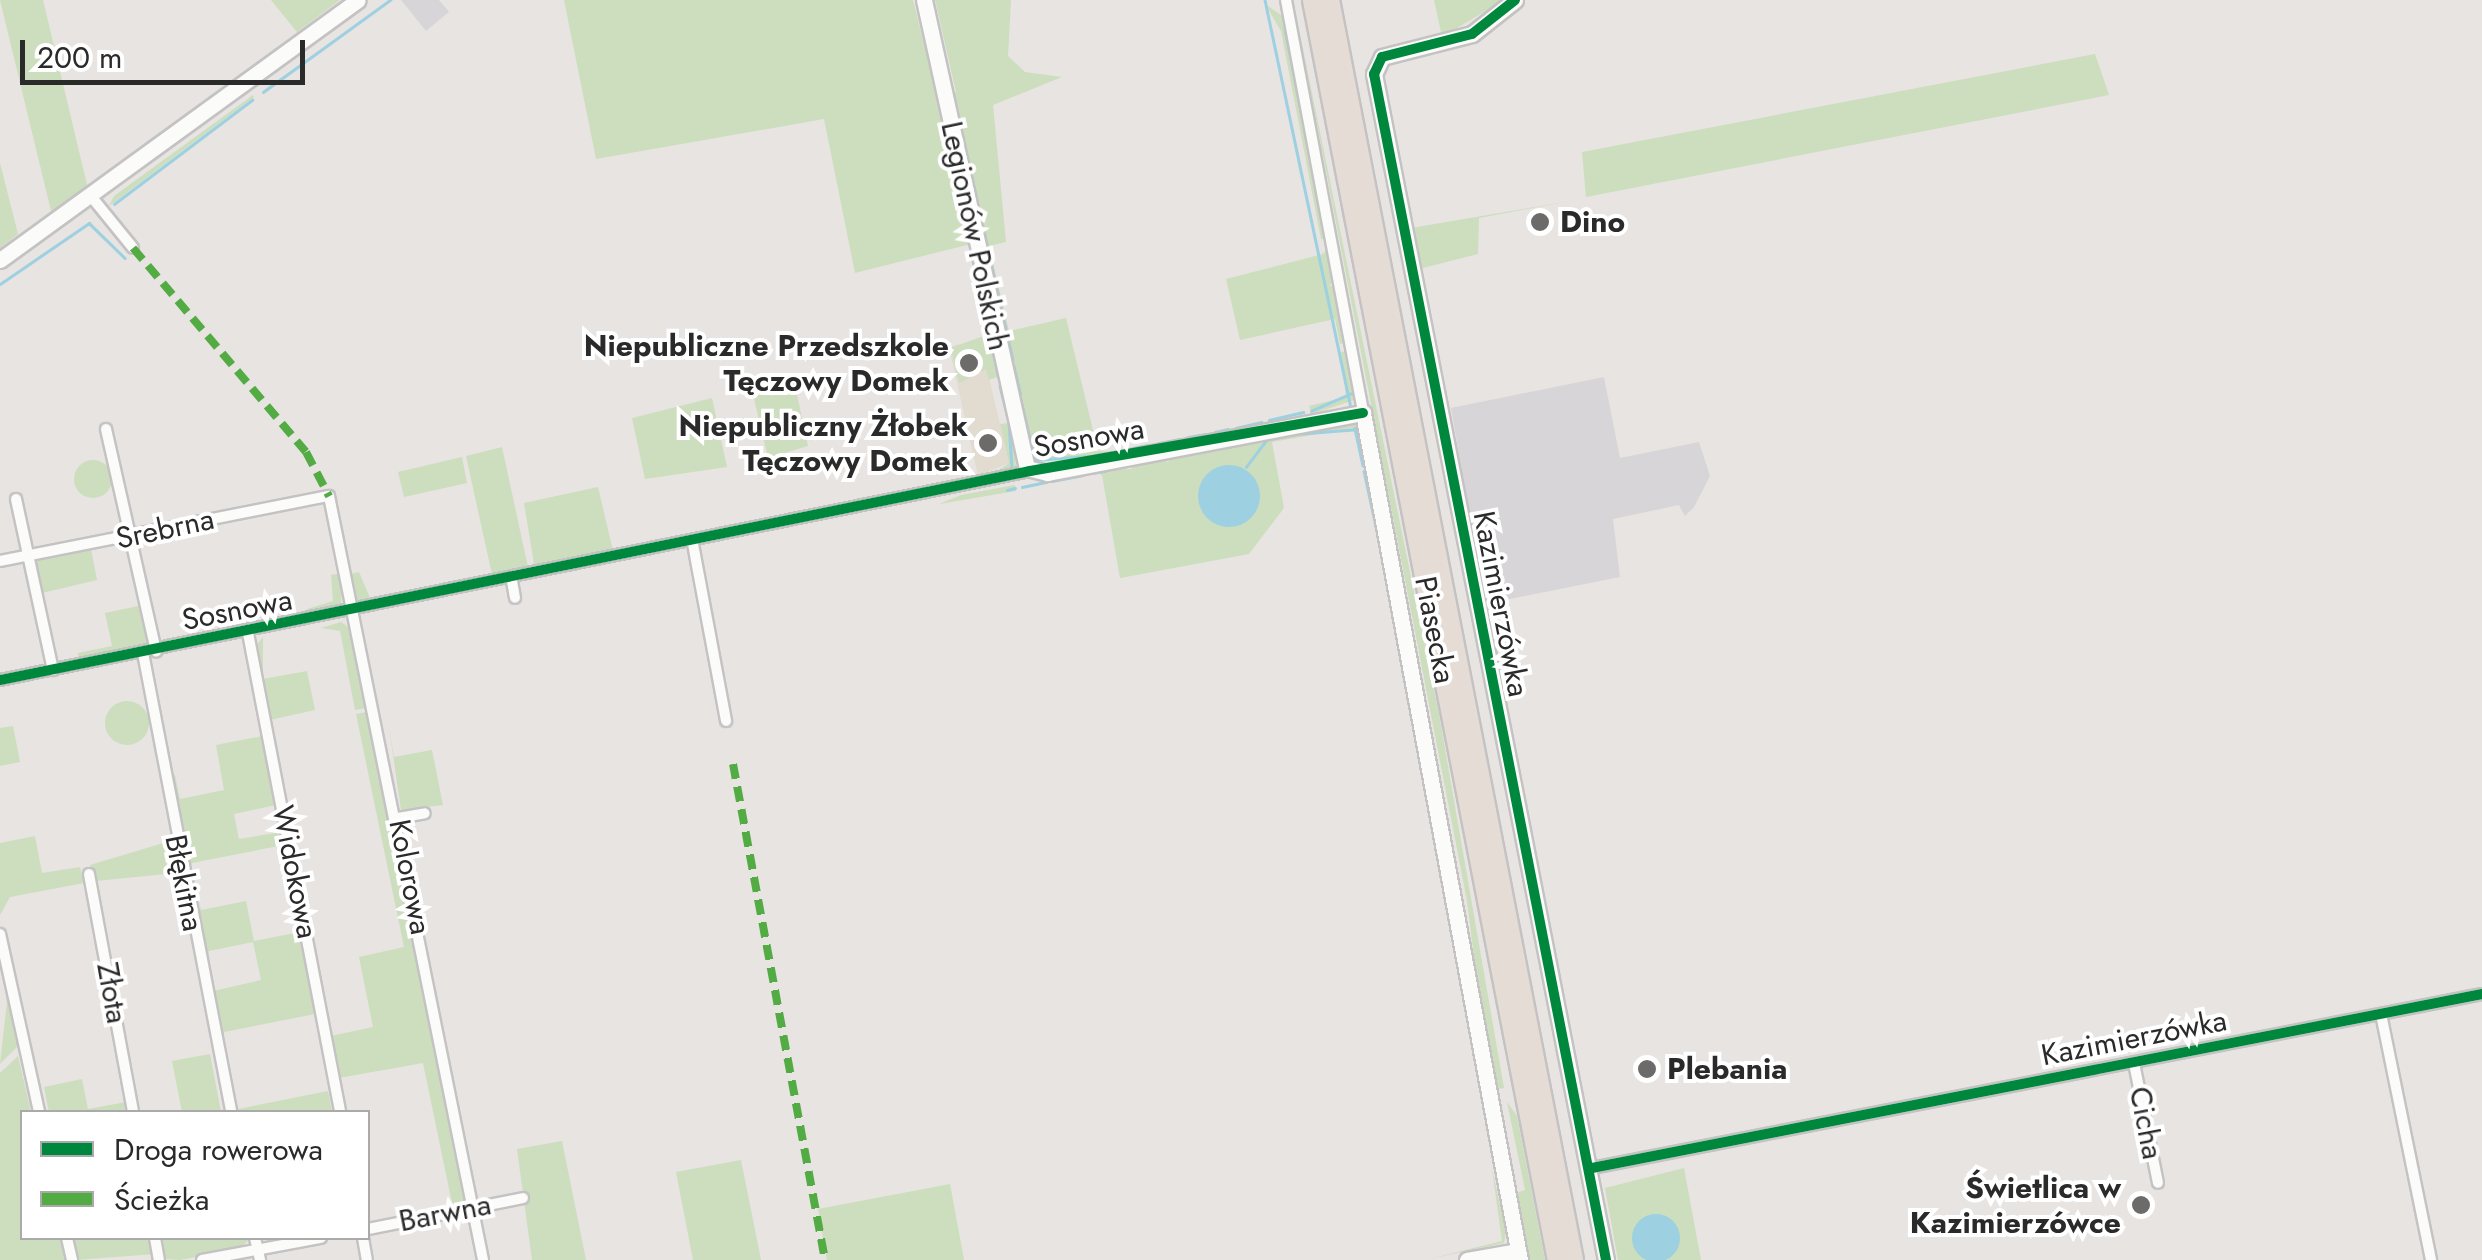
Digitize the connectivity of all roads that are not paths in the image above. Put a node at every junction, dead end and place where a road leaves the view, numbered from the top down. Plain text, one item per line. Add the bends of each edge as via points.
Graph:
1 (358, 0) edge
2 (924, 0) edge
3 (1286, 0) edge
4 (1312, 0) edge
5 (1329, 0) edge
6 (1516, 0) edge
7 (90, 195) junction
8 (133, 248) dead end
9 (0, 260) edge
10 (1363, 413) junction
11 (106, 429) dead end
12 (1030, 471) junction
13 (329, 496) joint
14 (16, 499) dead end
15 (130, 535) junction
16 (692, 544) junction
17 (28, 556) junction
18 (0, 561) edge
19 (512, 581) junction
20 (515, 598) dead end
21 (353, 613) junction
22 (248, 633) junction
23 (156, 650) junction
24 (143, 653) junction
25 (53, 670) junction
26 (0, 680) edge
27 (726, 721) dead end
28 (424, 813) dead end
29 (398, 818) junction
30 (89, 874) dead end
31 (0, 934) edge
32 (2482, 994) edge
33 (2381, 1014) junction
34 (2134, 1063) junction
35 (39, 1110) edge
36 (134, 1110) edge
37 (230, 1110) edge
38 (340, 1110) edge
39 (1592, 1168) junction
40 (2158, 1183) dead end
41 (523, 1198) dead end
42 (473, 1208) junction
43 (370, 1229) edge
44 (310, 1240) edge
45 (258, 1249) edge
46 (1519, 1255) edge
47 (202, 1260) edge
48 (483, 1260) edge
49 (1467, 1260) edge
50 (1558, 1260) edge
51 (1573, 1260) edge
52 (1606, 1260) edge
53 (2430, 1260) edge

1 - 7 street
2 - 12 street, Legionów Polskich
3 - 10 street
4 - 50 highway, Piasecka
5 - 51 highway, Piasecka
6 - 39 street, Kazimierzówka via 1472,34 1385,56 1375,66
7 - 8 street
7 - 9 street
10 - 12 street, Sosnowa
10 - 46 street
11 - 15 street
12 - 16 street, Sosnowa
13 - 15 street, Srebrna
13 - 21 street, Kolorowa
14 - 17 street
15 - 17 street, Srebrna
15 - 23 street
16 - 19 street, Sosnowa
16 - 27 street
17 - 18 street, Srebrna
17 - 25 street
19 - 20 street
19 - 21 street, Sosnowa
21 - 22 street, Sosnowa
21 - 29 street, Kolorowa
22 - 23 street, Sosnowa
22 - 38 street, Widokowa
23 - 24 street, Sosnowa
24 - 25 street, Sosnowa
24 - 37 street, Błękitna
25 - 26 street, Sosnowa
28 - 29 street
29 - 42 street, Kolorowa
30 - 36 street, Złota
31 - 35 street
32 - 33 street, Kazimierzówka
33 - 34 street, Kazimierzówka
33 - 53 street
34 - 39 street, Kazimierzówka
34 - 40 street, Cicha
39 - 52 street
41 - 42 street, Barwna
42 - 43 street, Barwna
42 - 48 street, Kolorowa
44 - 45 street
45 - 47 street
46 - 49 street

